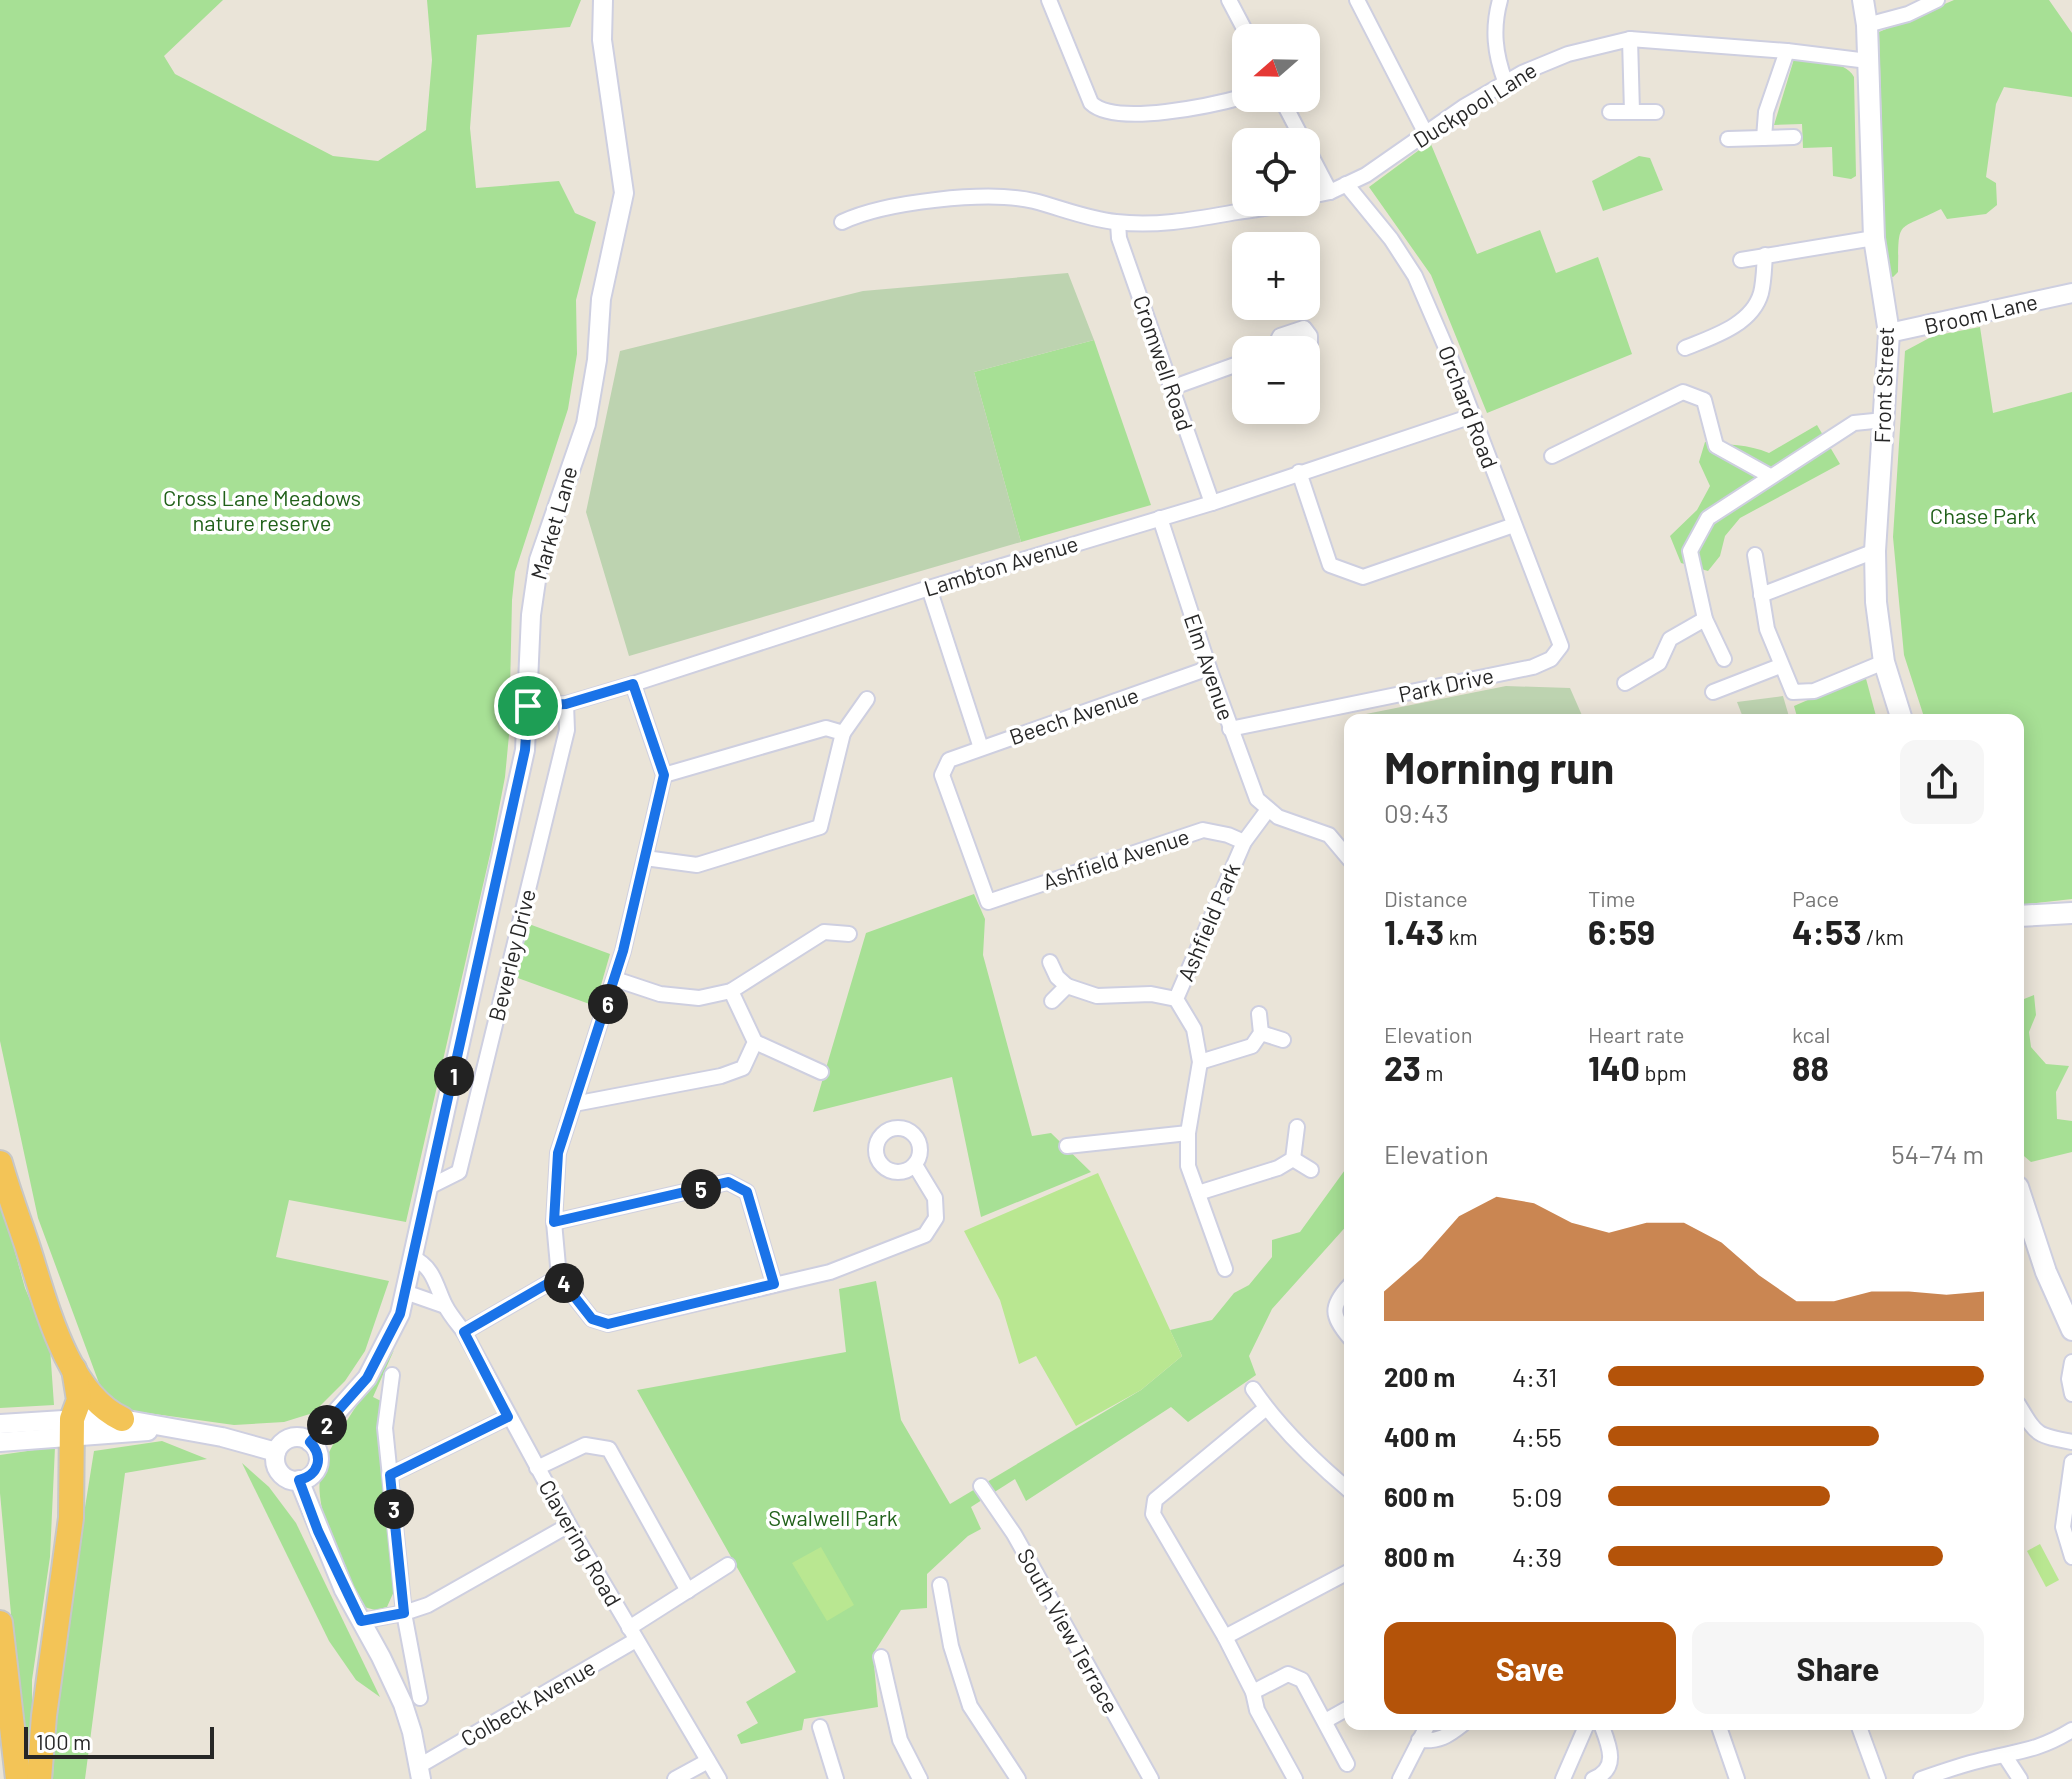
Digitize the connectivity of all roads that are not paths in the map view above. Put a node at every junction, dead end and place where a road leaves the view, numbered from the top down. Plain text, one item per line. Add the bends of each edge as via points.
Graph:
1 (603, 0) edge
2 (1049, 0) edge
3 (1229, 0) edge
4 (1357, 0) edge
5 (1500, 0) edge
6 (1863, 0) edge
7 (1937, 0) edge
8 (1242, 24) edge
9 (1867, 25) junction
10 (1630, 39) junction
11 (1787, 51) junction
12 (1868, 61) junction
13 (1505, 81) junction
14 (1232, 99) edge
15 (1610, 112) dead end
16 (1632, 112) junction
17 (1656, 112) dead end
18 (1426, 134) junction
19 (1794, 137) dead end
20 (1764, 138) junction
21 (1728, 139) dead end
22 (1320, 173) edge
23 (1346, 184) junction
24 (1330, 192) junction
25 (1320, 194) edge
26 (1232, 212) edge
27 (842, 222) dead end
28 (1118, 223) junction
29 (1874, 238) junction
30 (1765, 255) junction
31 (1741, 260) dead end
32 (2072, 293) edge
33 (1889, 333) junction
34 (1280, 336) edge
35 (1310, 336) edge
36 (1685, 348) dead end
37 (1232, 366) edge
38 (1171, 388) junction
39 (1472, 416) junction
40 (1884, 420) junction
41 (1552, 456) dead end
42 (1299, 472) junction
43 (1770, 476) junction
44 (1212, 503) junction
45 (1160, 518) junction
46 (1514, 525) junction
47 (1875, 551) junction
48 (1755, 555) dead end
49 (929, 588) junction
50 (1761, 595) junction
51 (1705, 619) junction
52 (1561, 646) joint
53 (1724, 659) dead end
54 (1884, 662) junction
55 (1780, 666) junction
56 (1209, 668) junction
57 (1625, 683) dead end
58 (633, 684) junction
59 (1713, 692) dead end
60 (867, 699) dead end
61 (566, 704) junction
62 (528, 706) junction
63 (1900, 714) edge
64 (1230, 729) junction
65 (843, 733) junction
66 (981, 748) junction
67 (664, 775) junction
68 (1267, 811) junction
69 (1244, 842) junction
70 (1344, 853) edge
71 (645, 858) junction
72 (988, 902) joint
73 (2072, 913) edge
74 (2024, 916) edge
75 (849, 934) dead end
76 (1050, 962) dead end
77 (615, 979) junction
78 (1067, 986) junction
79 (731, 991) junction
80 (1176, 999) junction
81 (1052, 1001) dead end
82 (1259, 1014) dead end
83 (1261, 1033) junction
84 (1283, 1040) dead end
85 (755, 1042) junction
86 (1200, 1062) junction
87 (821, 1072) dead end
88 (574, 1104) junction
89 (1297, 1127) dead end
90 (1188, 1133) junction
91 (1067, 1146) dead end
92 (1293, 1159) junction
93 (0, 1163) edge
94 (915, 1165) dead end
95 (1311, 1170) dead end
96 (429, 1187) junction
97 (1198, 1193) junction
98 (2024, 1205) edge
99 (554, 1222) junction
100 (413, 1258) junction
101 (1225, 1269) dead end
102 (559, 1277) junction
103 (774, 1284) junction
104 (1344, 1291) edge
105 (405, 1292) junction
106 (445, 1306) junction
107 (2072, 1330) edge
108 (1344, 1331) edge
109 (464, 1332) junction
110 (2072, 1362) edge
111 (74, 1369) junction
112 (392, 1375) dead end
113 (1253, 1389) dead end
114 (2072, 1394) edge
115 (1266, 1408) junction
116 (2024, 1414) edge
117 (508, 1417) junction
118 (122, 1419) junction
119 (0, 1424) edge
120 (62, 1428) junction
121 (174, 1429) junction
122 (0, 1442) edge
123 (310, 1442) junction
124 (2072, 1442) edge
125 (276, 1452) junction
126 (2072, 1462) edge
127 (537, 1468) junction
128 (390, 1475) junction
129 (299, 1480) junction
130 (1344, 1485) edge
131 (981, 1486) dead end
132 (569, 1525) junction
133 (2072, 1557) edge
134 (728, 1565) dead end
135 (1344, 1574) edge
136 (940, 1585) dead end
137 (688, 1591) junction
138 (404, 1613) junction
139 (361, 1621) junction
140 (0, 1623) edge
141 (633, 1634) junction
142 (1225, 1637) junction
143 (881, 1657) dead end
144 (1253, 1692) junction
145 (420, 1698) dead end
146 (1344, 1710) edge
147 (1325, 1721) junction
148 (820, 1727) dead end
149 (1425, 1730) edge
150 (1455, 1730) edge
151 (1584, 1730) edge
152 (1603, 1730) edge
153 (1720, 1730) edge
154 (1860, 1730) edge
155 (2072, 1730) edge
156 (1419, 1740) junction
157 (2005, 1756) junction
158 (708, 1761) junction
159 (1347, 1764) dead end
160 (420, 1773) edge
161 (18, 1779) edge
162 (39, 1779) edge
163 (675, 1779) edge
164 (719, 1779) edge
165 (836, 1779) edge
166 (920, 1779) edge
167 (1018, 1779) edge
168 (1151, 1779) edge
169 (1295, 1779) edge
170 (1400, 1779) edge
171 (1563, 1779) edge
172 (1593, 1779) edge
173 (1737, 1779) edge
174 (1878, 1779) edge
175 (1921, 1779) edge
176 (2020, 1779) edge

1 - 62 street, Market Lane via 602,40 624,193 601,299 586,424 539,560
2 - 14 street via 1095,107 1165,113
3 - 8 street
4 - 18 street
5 - 13 street via 1494,34
6 - 9 main road, Front Street
7 - 9 street
9 - 12 main road, Front Street
10 - 11 street, Duckpool Lane
10 - 13 street, Duckpool Lane via 1568,54
10 - 16 street
11 - 12 street, Duckpool Lane
11 - 20 street via 1766,112
12 - 29 main road, Front Street
13 - 18 street, Duckpool Lane
15 - 16 street
16 - 17 street
18 - 23 street, Duckpool Lane
19 - 20 street
20 - 21 street
22 - 24 street
23 - 24 street, Duckpool Lane
23 - 39 street, Orchard Road via 1415,276
24 - 25 street, Duckpool Lane
26 - 28 street via 1173,223
27 - 28 street via 892,207 1000,196
28 - 38 street, Cromwell Road
29 - 30 street
29 - 33 main road, Front Street
30 - 31 street
30 - 36 street via 1761,296 1752,309 1722,333
32 - 33 street, Broom Lane
33 - 40 main road, Front Street
34 - 35 street via 1304,328
37 - 38 street
38 - 44 street, Cromwell Road
39 - 42 street, Lambton Avenue
39 - 46 street, Orchard Road
40 - 43 street via 1854,423
40 - 47 main road, Front Street
41 - 43 street via 1683,392 1704,400 1716,446
42 - 44 street, Lambton Avenue
42 - 46 street via 1330,565 1363,577
43 - 51 street via 1708,518 1690,551
44 - 45 street, Lambton Avenue
45 - 49 street, Lambton Avenue
45 - 56 street, Elm Avenue
46 - 52 street, Orchard Road
47 - 50 street
47 - 54 main road, Front Street
48 - 50 street
49 - 58 street, Lambton Avenue
49 - 66 street
50 - 55 street
51 - 53 street
51 - 57 street via 1670,639 1659,663
52 - 64 street, Park Drive via 1551,659 1533,667
54 - 55 street via 1800,694 1790,688
54 - 63 main road, Front Street
55 - 59 street
56 - 64 street, Elm Avenue
56 - 66 street, Beech Avenue
58 - 61 street, Lambton Avenue
58 - 67 street
60 - 65 street
61 - 62 street, Lambton Avenue
61 - 96 street, Beverley Drive via 567,730 459,1172
62 - 96 street, Market Lane via 525,750
64 - 68 street, Elm Avenue via 1257,799
65 - 67 street via 826,728
65 - 71 street via 820,827 697,865
66 - 72 street, Beech Avenue via 949,760 942,775
67 - 71 street
68 - 69 street, Ashfield Park
68 - 70 street via 1329,835
69 - 72 street, Ashfield Avenue via 1203,830
69 - 80 street, Ashfield Park
71 - 77 street
73 - 74 main road
75 - 79 street via 824,932
76 - 78 street
77 - 79 street via 686,997
77 - 88 street
78 - 80 street via 1097,996 1151,994
78 - 81 street
79 - 85 street
80 - 86 street, Ashfield Park via 1194,1029
82 - 83 street
83 - 84 street
83 - 86 street via 1252,1046
85 - 87 street
85 - 88 street via 743,1068 721,1076
86 - 90 street, Ashfield Park
88 - 99 street via 558,1153
89 - 92 street
90 - 91 street
90 - 97 street, Ashfield Park via 1188,1166
92 - 95 street
92 - 97 street
93 - 111 highway via 49,1317
94 - 103 street via 935,1198 936,1218 925,1235 830,1272
96 - 100 street, Market Lane
97 - 101 street, Ashfield Park
98 - 107 main road
99 - 102 street
99 - 103 street via 728,1182 747,1192
100 - 105 street, Market Lane
100 - 106 street, Clavering Road via 424,1263
102 - 103 street via 592,1319 608,1324
102 - 109 street
104 - 108 street via 1336,1300 1335,1314
105 - 106 street
105 - 123 street, Market Lane via 400,1314 367,1378
106 - 109 street, Clavering Road
109 - 117 street, Clavering Road
110 - 114 street
111 - 118 highway via 104,1410
111 - 120 highway via 79,1400
112 - 128 street via 385,1428
113 - 115 street
115 - 130 street
115 - 142 street via 1155,1500 1153,1514
116 - 124 street via 2042,1437
117 - 127 street, Clavering Road
117 - 128 street
118 - 120 street
118 - 121 street
119 - 120 street
120 - 121 street
120 - 122 street
120 - 162 highway via 71,1518
121 - 125 street
123 - 125 street via 290,1438
123 - 129 street via 319,1461 312,1475
125 - 129 street via 280,1472
126 - 133 street via 2063,1527
127 - 132 street, Clavering Road
127 - 137 street via 585,1445 609,1449
128 - 138 street
129 - 139 street
131 - 168 street, South View Terrace via 1014,1534
132 - 138 street via 428,1605
132 - 141 street, Clavering Road
134 - 137 street, Colbeck Avenue
135 - 142 street
136 - 167 street via 951,1646 970,1706
137 - 141 street, Colbeck Avenue
138 - 139 street
138 - 145 street
139 - 160 street via 403,1704
140 - 161 highway
141 - 158 street, Clavering Road
141 - 160 street, Colbeck Avenue
142 - 144 street
143 - 166 street via 900,1740
144 - 147 street via 1288,1674 1302,1680
144 - 169 street via 1257,1710
146 - 147 street
147 - 159 street
148 - 165 street
149 - 156 street
150 - 156 street via 1435,1742
151 - 171 street
152 - 172 street via 1611,1756 1607,1770
153 - 173 street
154 - 174 street
155 - 157 street via 2042,1746
156 - 170 street
157 - 175 street
157 - 176 street
158 - 163 street
158 - 164 street, Clavering Road

